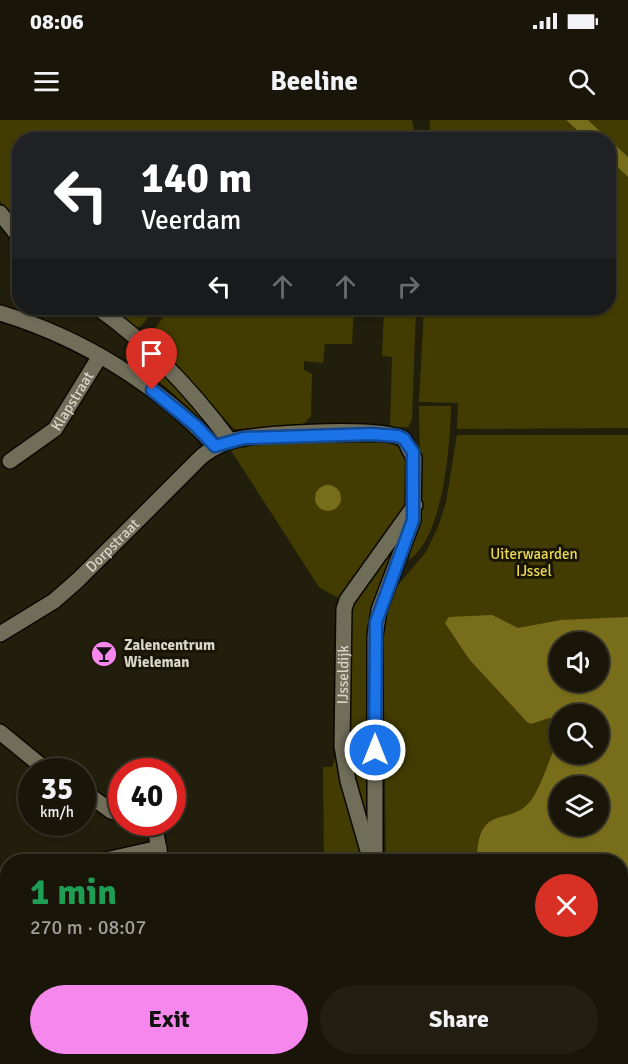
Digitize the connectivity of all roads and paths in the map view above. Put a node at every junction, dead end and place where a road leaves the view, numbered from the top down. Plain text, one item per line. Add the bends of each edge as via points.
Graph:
1 (0, 213) edge
2 (12, 228) edge
3 (0, 313) edge
4 (107, 315) edge
5 (100, 356) junction
6 (222, 443) junction
7 (10, 461) dead end
8 (415, 505) junction
9 (0, 634) edge
10 (0, 732) edge
11 (32, 758) edge
12 (157, 836) edge
13 (160, 854) edge
14 (371, 854) edge
15 (373, 854) edge

1 - 2 street
3 - 5 street, Klapstraat
4 - 6 street via 158,357 199,402
5 - 6 street, Klapstraat
5 - 7 street, Klapstraat via 55,429
6 - 8 street, IJsseldijk via 244,438 389,434 404,439 414,458
6 - 9 street, Dorpstraat via 202,456 54,601
8 - 14 street, IJsseldijk via 344,609 342,746 348,781
8 - 15 street, IJsseldijk via 410,533 376,622
10 - 11 street
12 - 13 street

